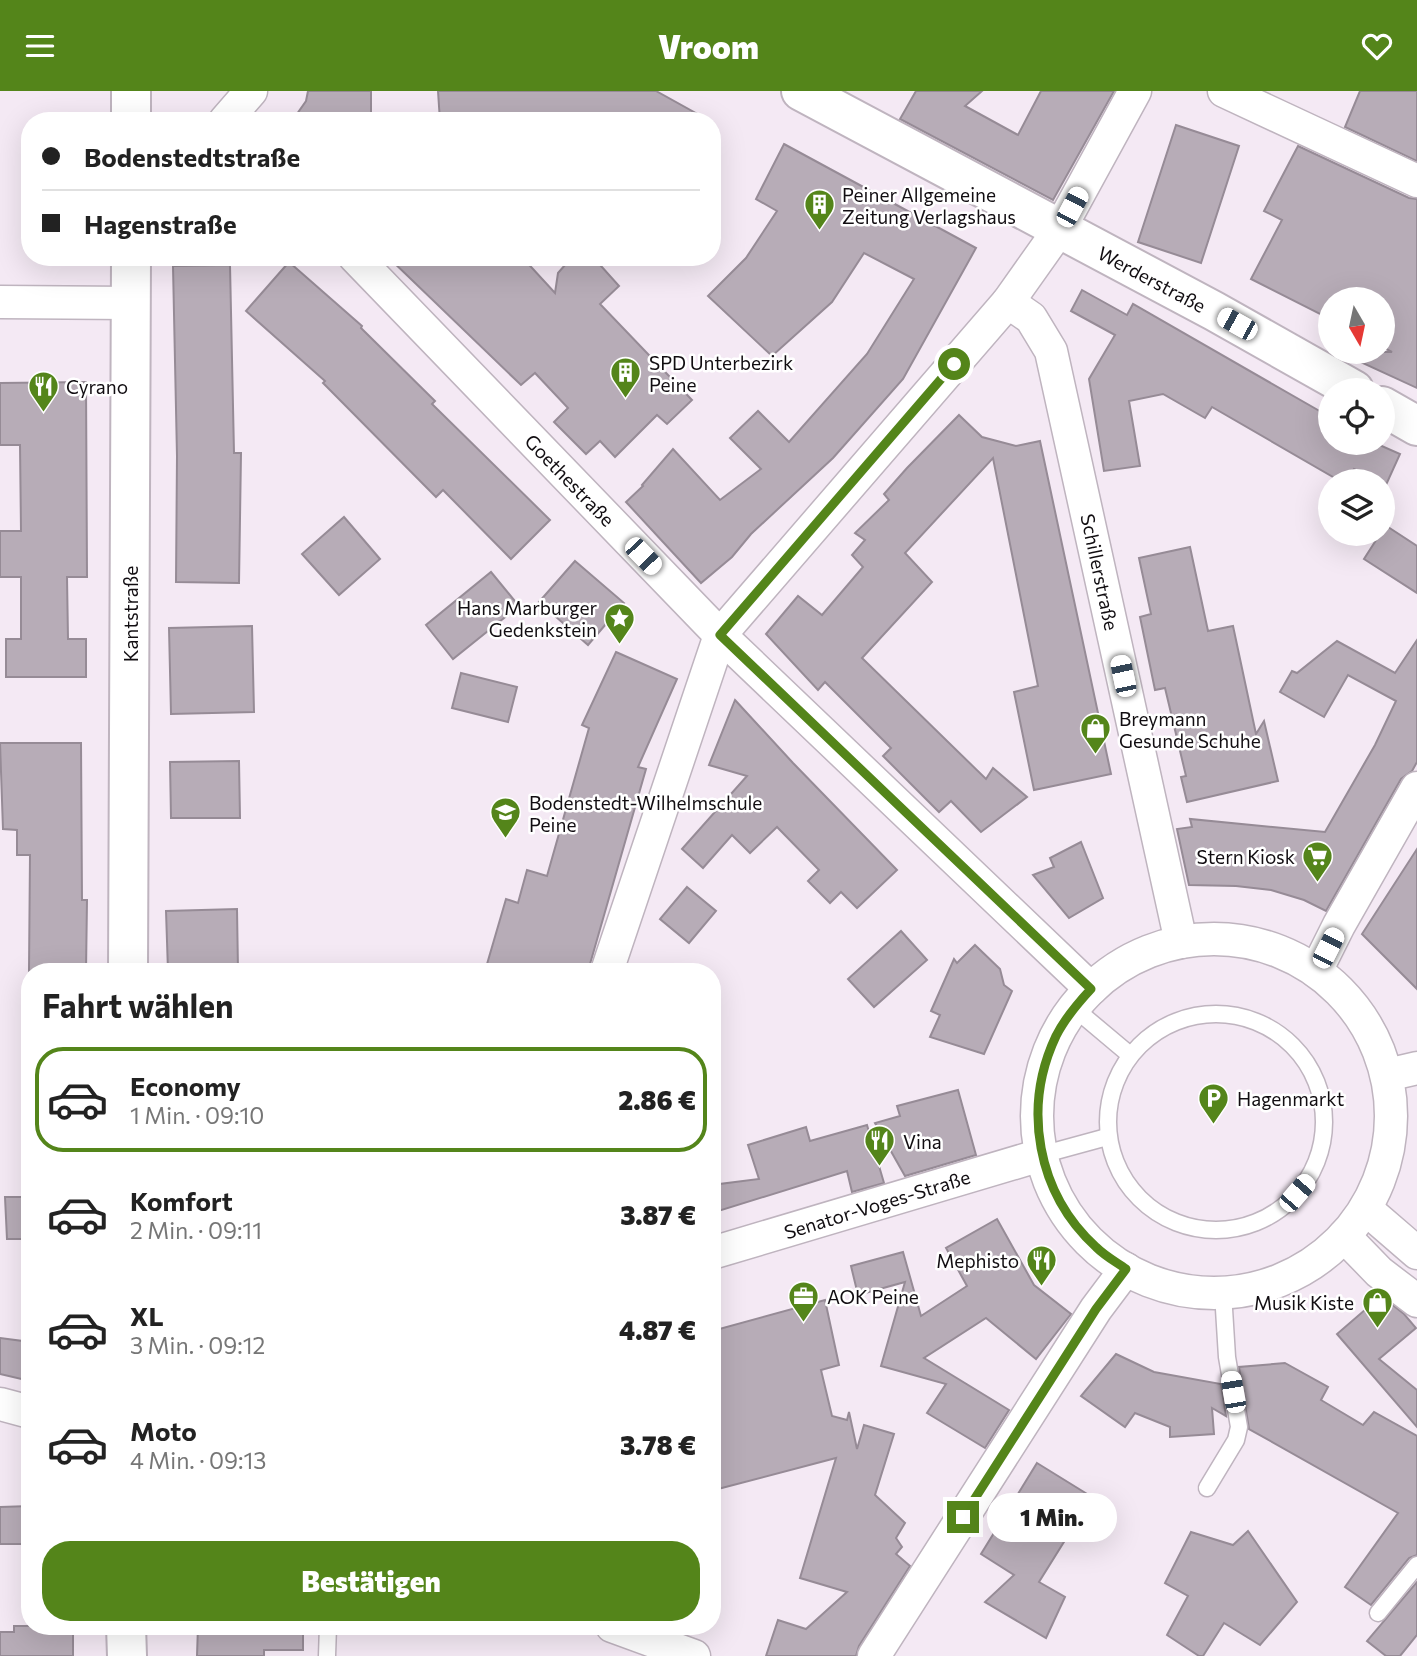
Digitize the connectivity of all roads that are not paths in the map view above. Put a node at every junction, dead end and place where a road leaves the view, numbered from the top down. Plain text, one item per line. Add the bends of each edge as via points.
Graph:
1 (131, 91) edge
2 (251, 91) edge
3 (802, 91) edge
4 (1135, 91) edge
5 (1224, 91) edge
6 (131, 112) edge
7 (233, 112) edge
8 (1417, 181) edge
9 (1059, 230) junction
10 (131, 266) edge
11 (364, 266) edge
12 (0, 302) edge
13 (1008, 302) junction
14 (131, 303) junction
15 (1333, 378) edge
16 (1395, 413) edge
17 (1417, 426) edge
18 (720, 635) junction
19 (1417, 789) edge
20 (1181, 942) junction
21 (128, 963) edge
22 (610, 963) edge
23 (1317, 971) junction
24 (1083, 998) junction
25 (1129, 1055) junction
26 (1402, 1072) edge
27 (1107, 1136) junction
28 (1041, 1155) junction
29 (1366, 1209) junction
30 (1345, 1237) junction
31 (721, 1250) edge
32 (1417, 1252) edge
33 (1126, 1269) junction
34 (1223, 1293) junction
35 (1417, 1301) edge
36 (0, 1403) edge
37 (21, 1409) edge
38 (1207, 1488) dead end
39 (1417, 1565) edge
40 (1378, 1613) dead end
41 (126, 1635) edge
42 (328, 1635) edge
43 (637, 1635) edge
44 (127, 1656) edge
45 (327, 1656) edge
46 (694, 1656) edge
47 (874, 1656) edge

1 - 6 street
2 - 7 street
3 - 9 street, Werderstraße
4 - 9 street
5 - 8 street
9 - 13 street
9 - 15 street, Werderstraße
10 - 14 street, Kantstraße
11 - 18 street, Goethestraße
12 - 14 street
13 - 18 street
13 - 20 street, Schillerstraße via 1031,318 1051,351
14 - 21 street, Kantstraße
16 - 17 street
18 - 22 street
18 - 24 street, Goethestraße
19 - 23 street
20 - 23 street via 1217,939 1252,943
20 - 24 street via 1118,968
23 - 26 street via 1341,992 1377,1045
24 - 25 lane
24 - 28 street via 1057,1034 1045,1063 1037,1125
25 - 27 lane via 1107,1107
25 - 27 lane via 1153,1032 1184,1018 1216,1013 1249,1018 1279,1033 1303,1056 1318,1085 1325,1117 1321,1150 1307,1181 1286,1206 1257,1223 1236,1228 1192,1228 1161,1216 1135,1195 1117,1168
26 - 29 street via 1392,1109 1390,1144
27 - 28 lane
28 - 31 street, Senator-Voges-Straße
28 - 33 street via 1053,1190 1072,1221 1096,1248
29 - 30 street
29 - 32 street
30 - 34 street via 1309,1266 1268,1285
30 - 35 street via 1379,1272
33 - 34 street via 1178,1289
33 - 47 street
34 - 38 lane via 1239,1427
36 - 37 street
39 - 40 lane
41 - 44 street
42 - 45 lane
43 - 46 street

